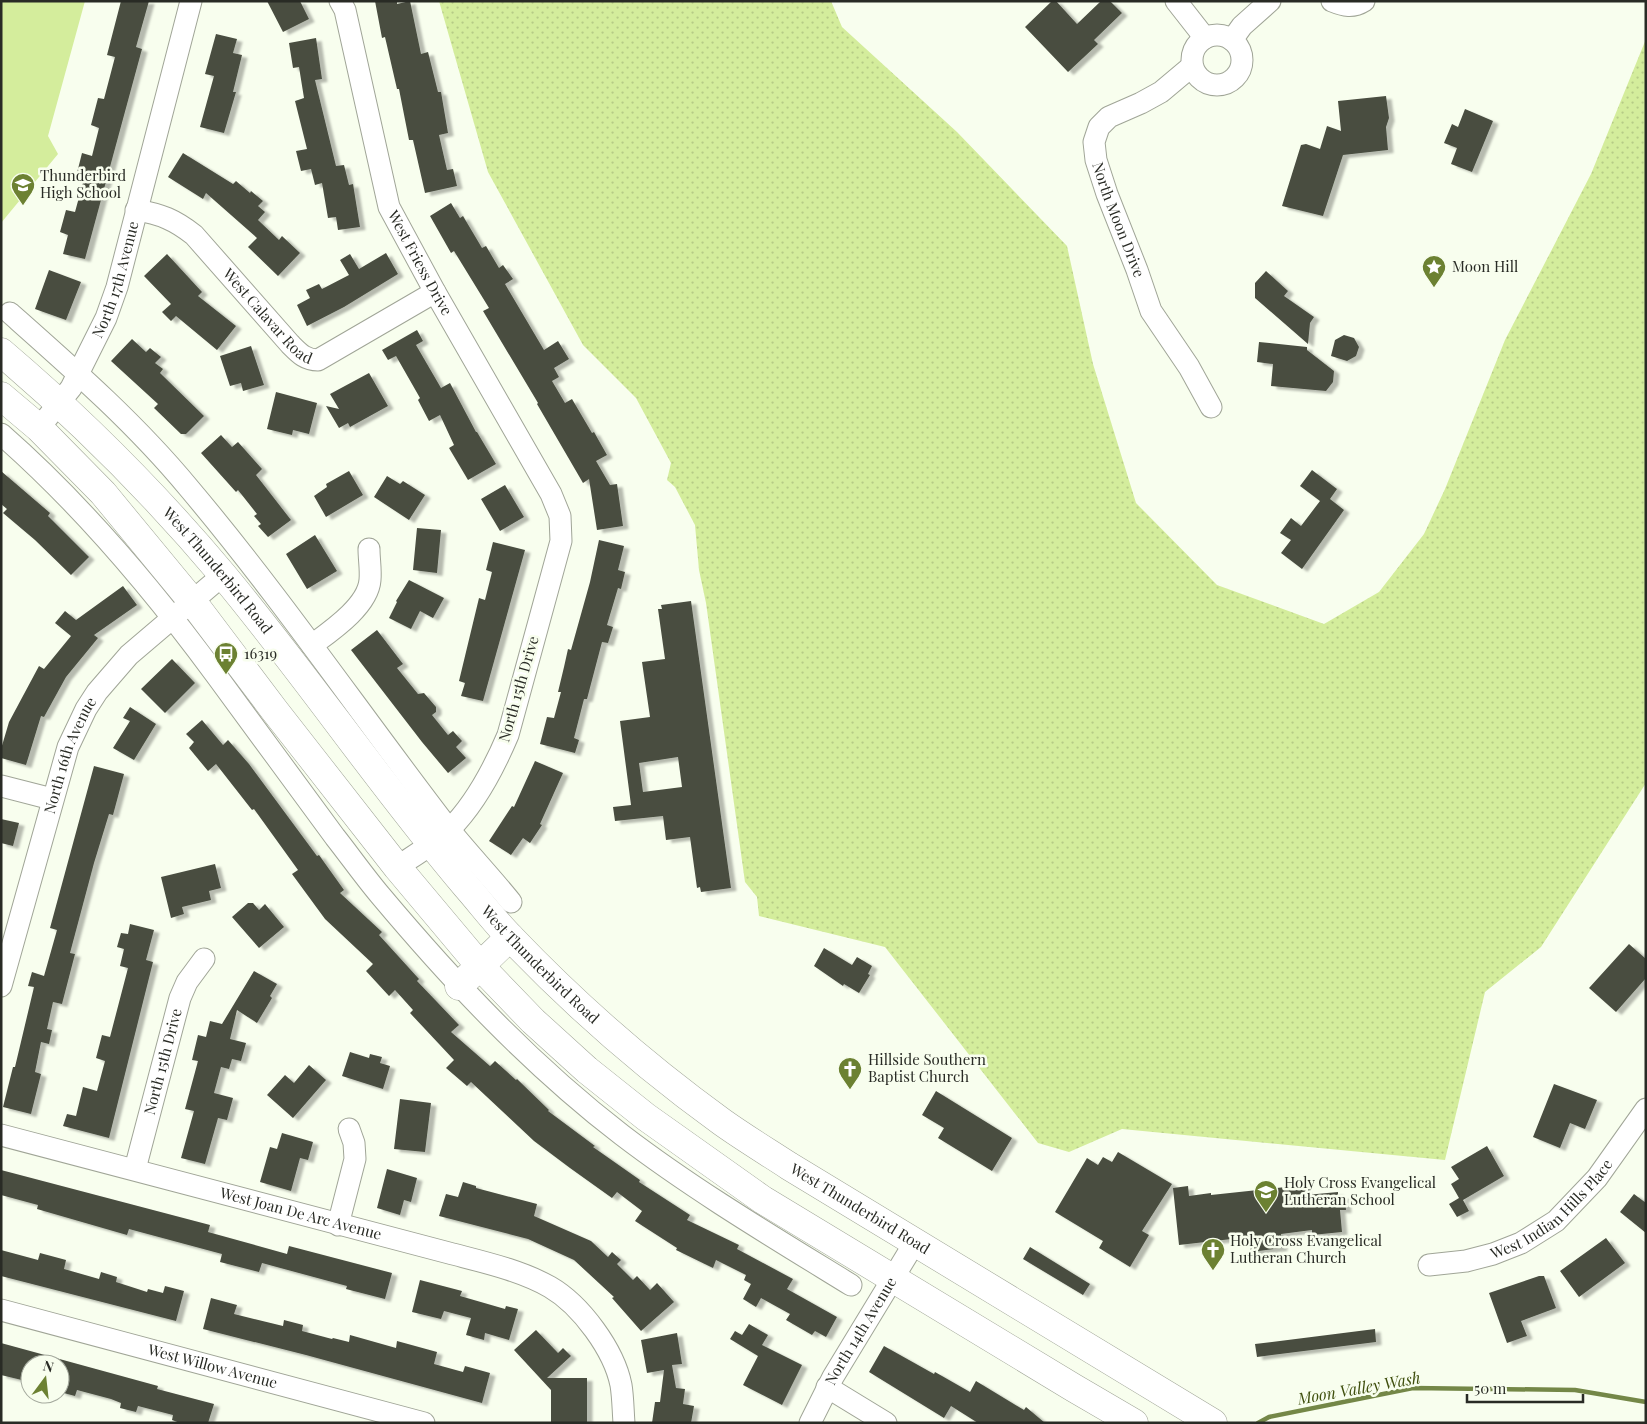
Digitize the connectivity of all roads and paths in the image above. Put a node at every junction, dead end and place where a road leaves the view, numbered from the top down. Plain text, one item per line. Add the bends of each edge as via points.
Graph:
1 (191, 1) edge
2 (340, 1) edge
3 (1176, 1) edge
4 (1270, 1) edge
5 (1332, 1) edge
6 (1364, 1) edge
7 (1205, 38) junction
8 (1232, 40) junction
9 (1192, 66) junction
10 (136, 210) junction
11 (435, 292) junction
12 (10, 313) dead end
13 (1, 352) edge
14 (79, 374) junction
15 (1, 396) edge
16 (60, 402) junction
17 (1210, 407) dead end
18 (39, 428) junction
19 (1, 434) edge
20 (555, 503) joint
21 (369, 549) dead end
22 (223, 575) junction
23 (192, 601) junction
24 (172, 619) junction
25 (312, 646) junction
26 (1, 786) edge
27 (52, 799) junction
28 (440, 837) junction
29 (397, 867) junction
30 (512, 902) dead end
31 (510, 937) junction
32 (204, 959) dead end
33 (4, 962) edge
34 (480, 966) junction
35 (1, 986) edge
36 (459, 986) junction
37 (1646, 1109) edge
38 (349, 1129) dead end
39 (1, 1135) edge
40 (135, 1169) junction
41 (338, 1224) junction
42 (824, 1236) junction
43 (915, 1242) junction
44 (809, 1259) junction
45 (1429, 1265) dead end
46 (893, 1279) junction
47 (851, 1285) dead end
48 (1, 1310) edge
49 (1145, 1381) junction
50 (827, 1387) junction
51 (1129, 1420) edge
52 (424, 1423) edge
53 (624, 1423) edge
54 (810, 1423) edge
55 (886, 1423) edge
56 (1213, 1423) edge

1 - 10 street, North 17th Avenue
2 - 11 street, West Friess Drive via 345,10 389,207
3 - 7 street
4 - 8 street via 1242,26
5 - 6 street via 1354,6
7 - 8 street via 1214,35
7 - 9 street via 1195,48
8 - 9 street via 1238,47 1242,62 1237,76 1228,83 1217,86 1205,83
9 - 17 street, North Moon Drive via 1161,92 1109,117 1099,127 1094,142 1107,194 1151,311 1189,367
10 - 11 street, West Calavar Road via 157,213 179,223 194,235 290,344 310,360 318,360
10 - 14 street, North 17th Avenue via 106,318
11 - 20 street, West Friess Drive
12 - 14 street, West Thunderbird Road
13 - 16 main road, West Thunderbird Road
14 - 16 street, North 17th Avenue
14 - 25 street, West Thunderbird Road via 128,420 187,485
15 - 18 main road
16 - 18 street, North 17th Avenue
16 - 22 main road, West Thunderbird Road via 148,490
18 - 23 main road via 103,493
19 - 24 street via 116,549
20 - 28 street, North 15th Drive via 560,516 561,541 508,735 486,781 462,816
21 - 25 street via 370,581 360,602
22 - 23 street, North 16th Avenue
22 - 28 main road, West Thunderbird Road
23 - 24 street, North 16th Avenue
23 - 29 main road
24 - 27 street, North 16th Avenue via 129,655 97,692 75,730
24 - 36 street via 377,892
25 - 28 street, West Thunderbird Road
26 - 27 street
27 - 33 street, North 16th Avenue
28 - 29 street, North 15th Drive
28 - 30 street, West Thunderbird Road
28 - 31 main road, West Thunderbird Road
29 - 34 main road
31 - 34 main road
31 - 43 main road, West Thunderbird Road via 557,986 724,1124
32 - 40 street, North 15th Drive via 180,998
33 - 35 street, North 16th Avenue
34 - 36 main road
34 - 42 main road via 533,1021 646,1117 756,1194
36 - 44 street via 551,1075 621,1134 701,1192
37 - 45 street, West Indian Hills Place via 1597,1178 1556,1222 1521,1243 1493,1254 1466,1262
38 - 41 street via 354,1143 354,1159
39 - 40 street, West Joan De Arc Avenue
40 - 41 street, West Joan De Arc Avenue
41 - 53 street, West Joan De Arc Avenue via 511,1270 552,1288 588,1319 610,1357 621,1383
42 - 44 street
42 - 46 main road
43 - 46 street, North 14th Avenue
43 - 49 main road, West Thunderbird Road
44 - 47 street
46 - 50 street, North 14th Avenue
46 - 51 main road
48 - 52 street, West Willow Avenue
49 - 51 main road
49 - 56 main road, West Thunderbird Road
50 - 54 street, North 14th Avenue
50 - 55 street

